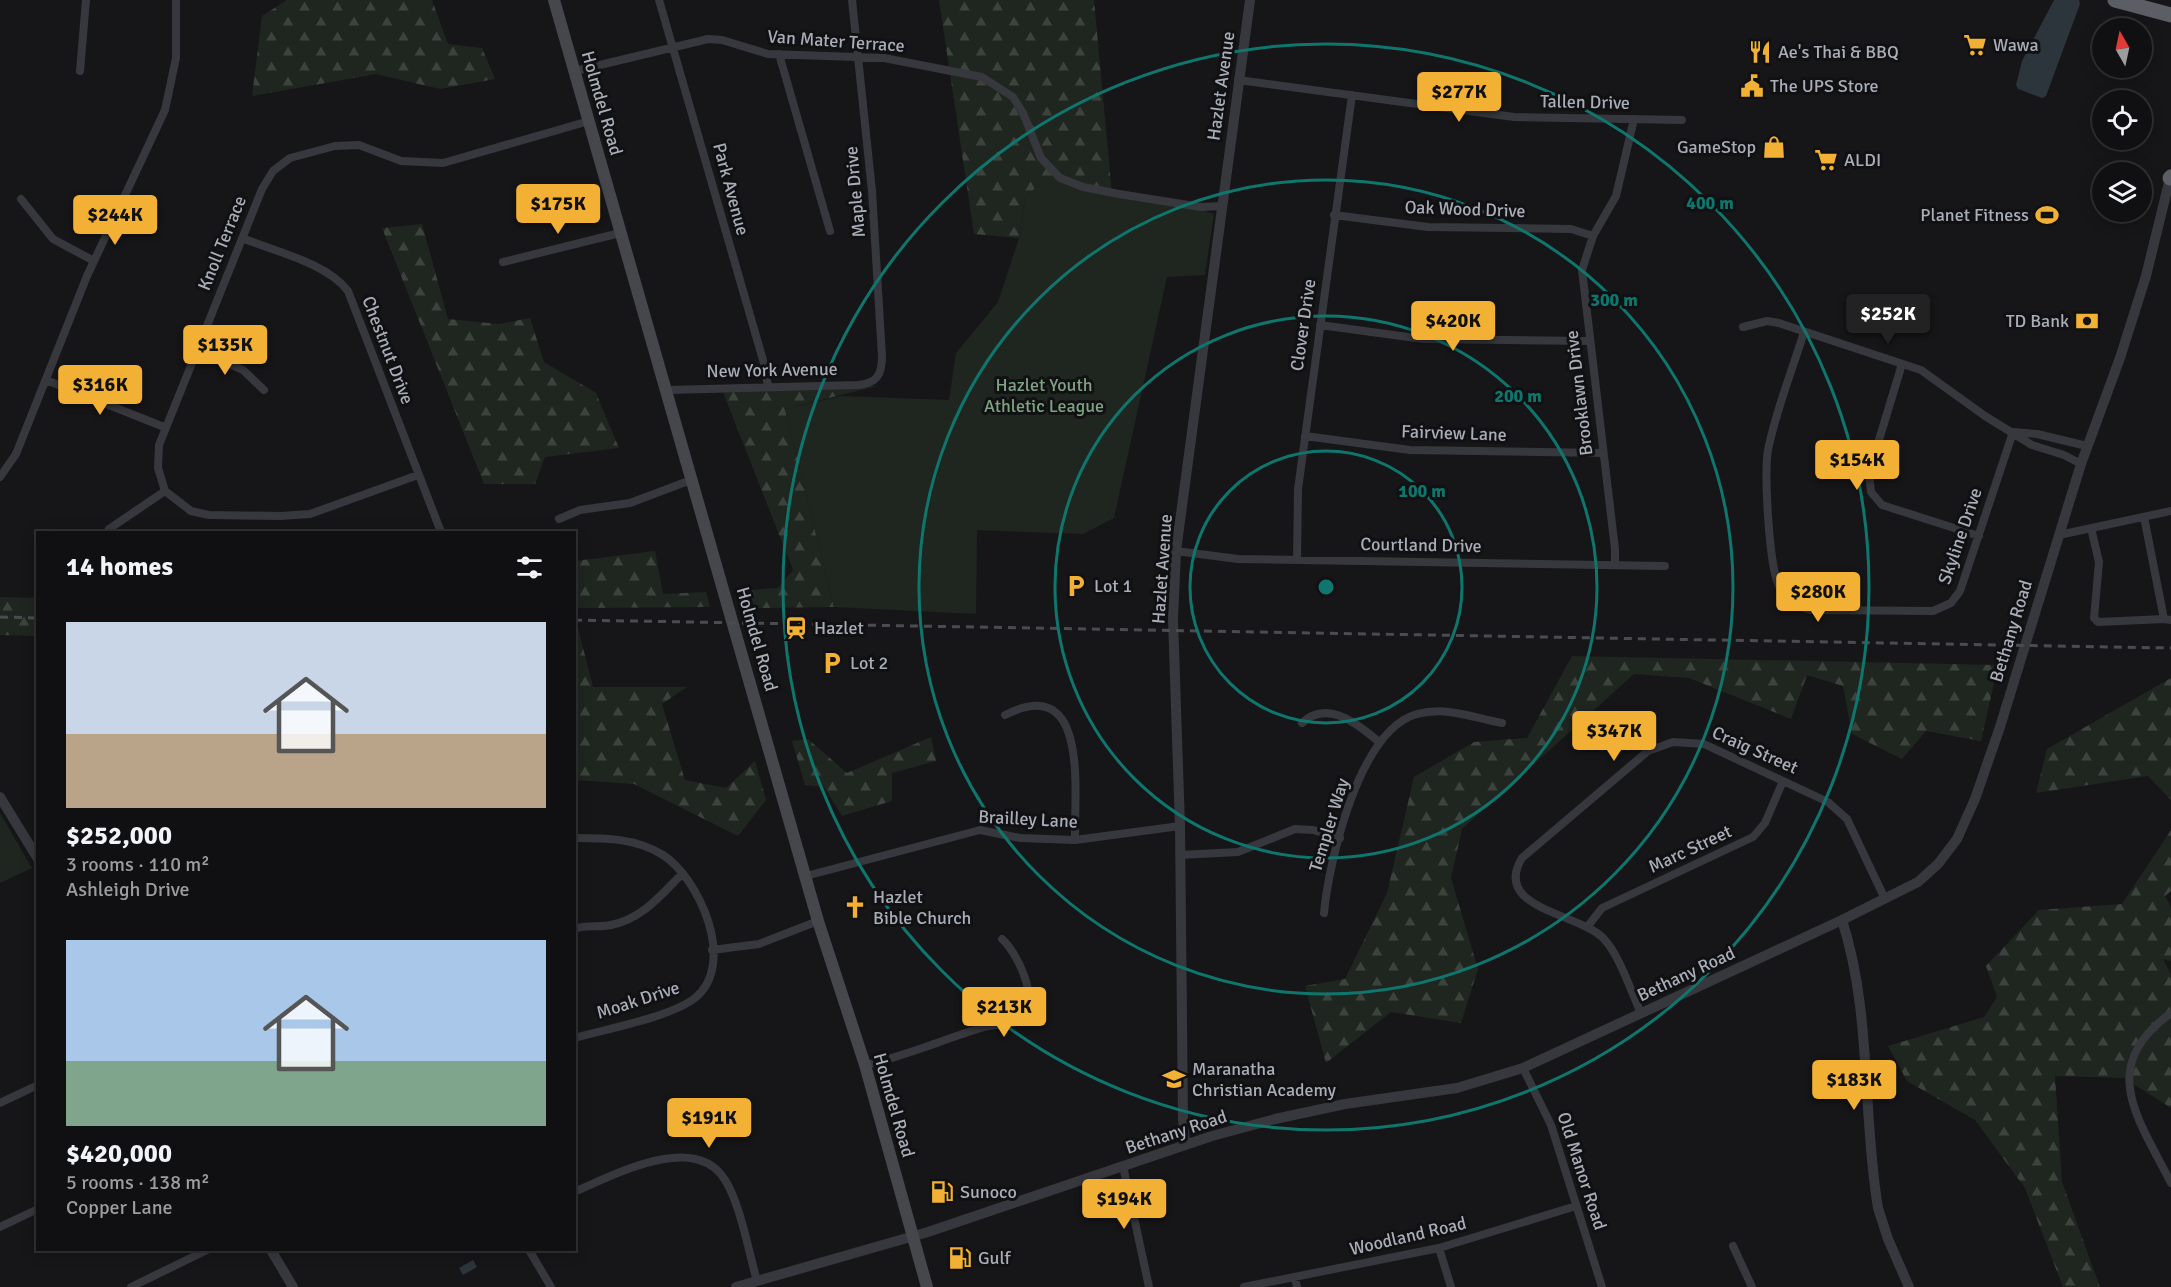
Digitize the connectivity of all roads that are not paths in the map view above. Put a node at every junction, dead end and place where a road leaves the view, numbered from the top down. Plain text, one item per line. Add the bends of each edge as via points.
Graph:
1 (86, 0) edge
2 (176, 0) edge
3 (554, 0) edge
4 (659, 0) edge
5 (852, 0) edge
6 (1250, 0) edge
7 (2115, 0) edge
8 (2171, 15) edge
9 (672, 46) junction
10 (779, 54) junction
11 (859, 57) junction
12 (80, 71) dead end
13 (575, 71) junction
14 (1238, 80) junction
15 (1352, 95) junction
16 (1634, 119) junction
17 (1682, 120) dead end
18 (589, 121) junction
19 (2171, 176) edge
20 (21, 199) dead end
21 (1222, 206) junction
22 (1334, 215) junction
23 (830, 231) dead end
24 (620, 233) junction
25 (1593, 236) junction
26 (242, 238) junction
27 (94, 261) junction
28 (503, 262) dead end
29 (1320, 325) junction
30 (1743, 327) dead end
31 (1803, 332) junction
32 (1590, 341) junction
33 (197, 349) junction
34 (1902, 363) junction
35 (46, 380) junction
36 (876, 381) joint
37 (768, 387) junction
38 (264, 390) dead end
39 (668, 390) junction
40 (164, 427) junction
41 (2013, 432) junction
42 (1305, 436) junction
43 (2087, 447) junction
44 (1603, 453) junction
45 (2081, 464) junction
46 (418, 475) junction
47 (0, 477) edge
48 (691, 480) junction
49 (165, 491) junction
50 (2171, 511) edge
51 (2144, 517) junction
52 (559, 519) dead end
53 (2091, 528) junction
54 (110, 530) dead end
55 (441, 531) edge
56 (2059, 535) junction
57 (1979, 536) junction
58 (1176, 551) junction
59 (1297, 560) junction
60 (1615, 565) junction
61 (1665, 566) dead end
62 (2167, 620) edge
63 (1005, 715) dead end
64 (1302, 723) dead end
65 (1502, 723) dead end
66 (1379, 742) junction
67 (1784, 781) junction
68 (0, 797) edge
69 (1180, 826) junction
70 (576, 838) edge
71 (1340, 838) junction
72 (1075, 840) junction
73 (1180, 855) junction
74 (36, 857) edge
75 (682, 874) junction
76 (806, 876) junction
77 (1885, 899) junction
78 (1324, 913) dead end
79 (1842, 920) junction
80 (818, 921) junction
81 (1588, 927) junction
82 (576, 928) edge
83 (1002, 939) dead end
84 (712, 950) junction
85 (1641, 1013) junction
86 (2171, 1013) edge
87 (576, 1037) edge
88 (865, 1065) junction
89 (1523, 1068) junction
90 (36, 1086) edge
91 (0, 1103) edge
92 (1185, 1144) junction
93 (1123, 1166) junction
94 (2171, 1183) edge
95 (576, 1191) edge
96 (1576, 1206) junction
97 (36, 1210) edge
98 (0, 1227) edge
99 (914, 1236) junction
100 (1733, 1246) dead end
101 (1439, 1248) junction
102 (205, 1251) edge
103 (272, 1251) edge
104 (530, 1251) edge
105 (1295, 1277) junction
106 (757, 1281) junction
107 (131, 1287) edge
108 (293, 1287) edge
109 (551, 1287) edge
110 (736, 1287) edge
111 (927, 1287) edge
112 (1149, 1287) edge
113 (1244, 1287) edge
114 (1297, 1287) edge
115 (1450, 1287) edge
116 (1602, 1287) edge
117 (1752, 1287) edge
118 (1909, 1287) edge

1 - 12 street
2 - 27 street via 176,58 168,100
3 - 13 main road, Holmdel Road
4 - 9 street, Park Avenue
5 - 11 street, Maple Drive
6 - 14 street, Hazlet Avenue
7 - 8 highway
9 - 10 street, Van Mater Terrace via 714,39
9 - 13 street, Van Mater Terrace
9 - 37 street, Park Avenue
10 - 11 street, Van Mater Terrace
10 - 23 street
11 - 21 street, Van Mater Terrace via 966,73 995,84 1020,107 1046,164 1068,182 1189,205
11 - 36 street, Maple Drive via 882,356
13 - 18 main road, Holmdel Road
14 - 15 street, Tallen Drive
14 - 21 street, Hazlet Avenue
15 - 16 street, Tallen Drive via 1514,117
15 - 22 street, Clover Drive
16 - 17 street, Tallen Drive
16 - 25 street, Brooklawn Drive via 1616,196
18 - 24 main road, Holmdel Road
18 - 26 street, Knoll Terrace via 443,163 401,161 351,144 299,154 267,178
19 - 43 street, Bethany Road via 2155,246
20 - 27 street via 53,239
21 - 58 street, Hazlet Avenue
22 - 25 street, Oak Wood Drive via 1428,227 1571,229
22 - 29 street, Clover Drive
24 - 28 street
24 - 39 main road, Holmdel Road
25 - 32 street, Brooklawn Drive via 1582,270
26 - 33 street, Knoll Terrace
26 - 46 street, Chestnut Drive via 323,270 343,285 352,298
27 - 35 street
29 - 32 street via 1423,339
29 - 42 street, Clover Drive
30 - 31 street via 1767,321
31 - 34 street
31 - 57 street, Skyline Drive via 1772,436 1766,471 1776,577 1789,600 1811,609 1942,609 1960,591
32 - 44 street, Brooklawn Drive
33 - 38 street via 243,370
33 - 40 street, Knoll Terrace
34 - 41 street via 1930,375
34 - 57 street via 1869,473 1871,492 1887,507
35 - 40 street
35 - 47 street via 16,454
36 - 37 street, New York Avenue
37 - 39 street, New York Avenue
39 - 48 main road, Holmdel Road
40 - 49 street, Knoll Terrace via 157,458
41 - 43 street
41 - 45 street via 2032,445
41 - 57 street, Skyline Drive
42 - 44 street, Fairview Lane via 1410,450
42 - 59 street, Clover Drive via 1298,489
43 - 45 street, Bethany Road
44 - 60 street, Brooklawn Drive
45 - 56 street, Bethany Road
46 - 49 street via 329,509 294,516 197,513
46 - 55 street, Chestnut Drive
48 - 52 street via 630,503 580,510
48 - 76 main road, Holmdel Road
49 - 54 street
50 - 51 street
51 - 53 street
51 - 62 street
53 - 56 street
53 - 62 street via 2099,562 2094,618 2098,622
56 - 77 street, Bethany Road via 2000,727 1967,819 1948,852 1928,874
58 - 59 street, Courtland Drive via 1238,559
58 - 69 street, Hazlet Avenue via 1173,619
59 - 60 street, Courtland Drive
60 - 61 street, Courtland Drive
63 - 72 street via 1037,705 1050,709 1066,722 1072,744
64 - 66 street via 1320,713 1336,714
65 - 66 street, Templer Way via 1460,712 1422,713 1398,723
66 - 71 street, Templer Way via 1357,785
67 - 77 street, Craig Street via 1828,802 1847,819
67 - 81 street, Marc Street via 1765,823 1753,837 1602,908
67 - 81 street, Craig Street via 1697,742 1662,744 1642,755 1522,858 1518,866 1516,882 1522,895
68 - 74 street
69 - 72 street, Brailley Lane
69 - 73 street, Hazlet Avenue
70 - 75 street, Moak Drive via 616,839 642,845 664,856
71 - 73 street via 1294,829 1238,852
71 - 78 street, Templer Way
72 - 76 street, Brailley Lane via 1020,838 980,830
73 - 92 street, Hazlet Avenue
75 - 82 street via 639,915 609,926
75 - 84 street, Moak Drive via 705,908
76 - 80 main road, Holmdel Road
77 - 79 street, Bethany Road
79 - 85 street, Bethany Road
79 - 118 street via 1853,952 1860,1004 1878,1208
80 - 84 street via 759,944
80 - 88 main road, Holmdel Road
81 - 85 street, Craig Street via 1609,945
83 - 88 street via 1017,955 1030,998 1029,1010 1021,1020
84 - 87 street, Moak Drive via 711,971 705,985 686,1005
85 - 89 street, Bethany Road
86 - 94 street via 2153,1026 2130,1059 2130,1101
88 - 99 main road, Holmdel Road
89 - 92 street, Bethany Road via 1457,1088 1345,1104
89 - 96 street, Old Manor Road via 1551,1125
90 - 91 street
92 - 93 street, Bethany Road
93 - 99 street, Bethany Road
93 - 112 street
95 - 106 street via 645,1164 681,1157 704,1161 727,1182
96 - 101 street, Woodland Road
96 - 116 street, Old Manor Road
97 - 98 street
99 - 106 street, Bethany Road
99 - 111 main road, Holmdel Road
100 - 117 street
101 - 105 street, Woodland Road
101 - 115 street
102 - 107 street
103 - 108 street
104 - 109 street
105 - 113 street, Woodland Road
105 - 114 street
106 - 110 street, Bethany Road

